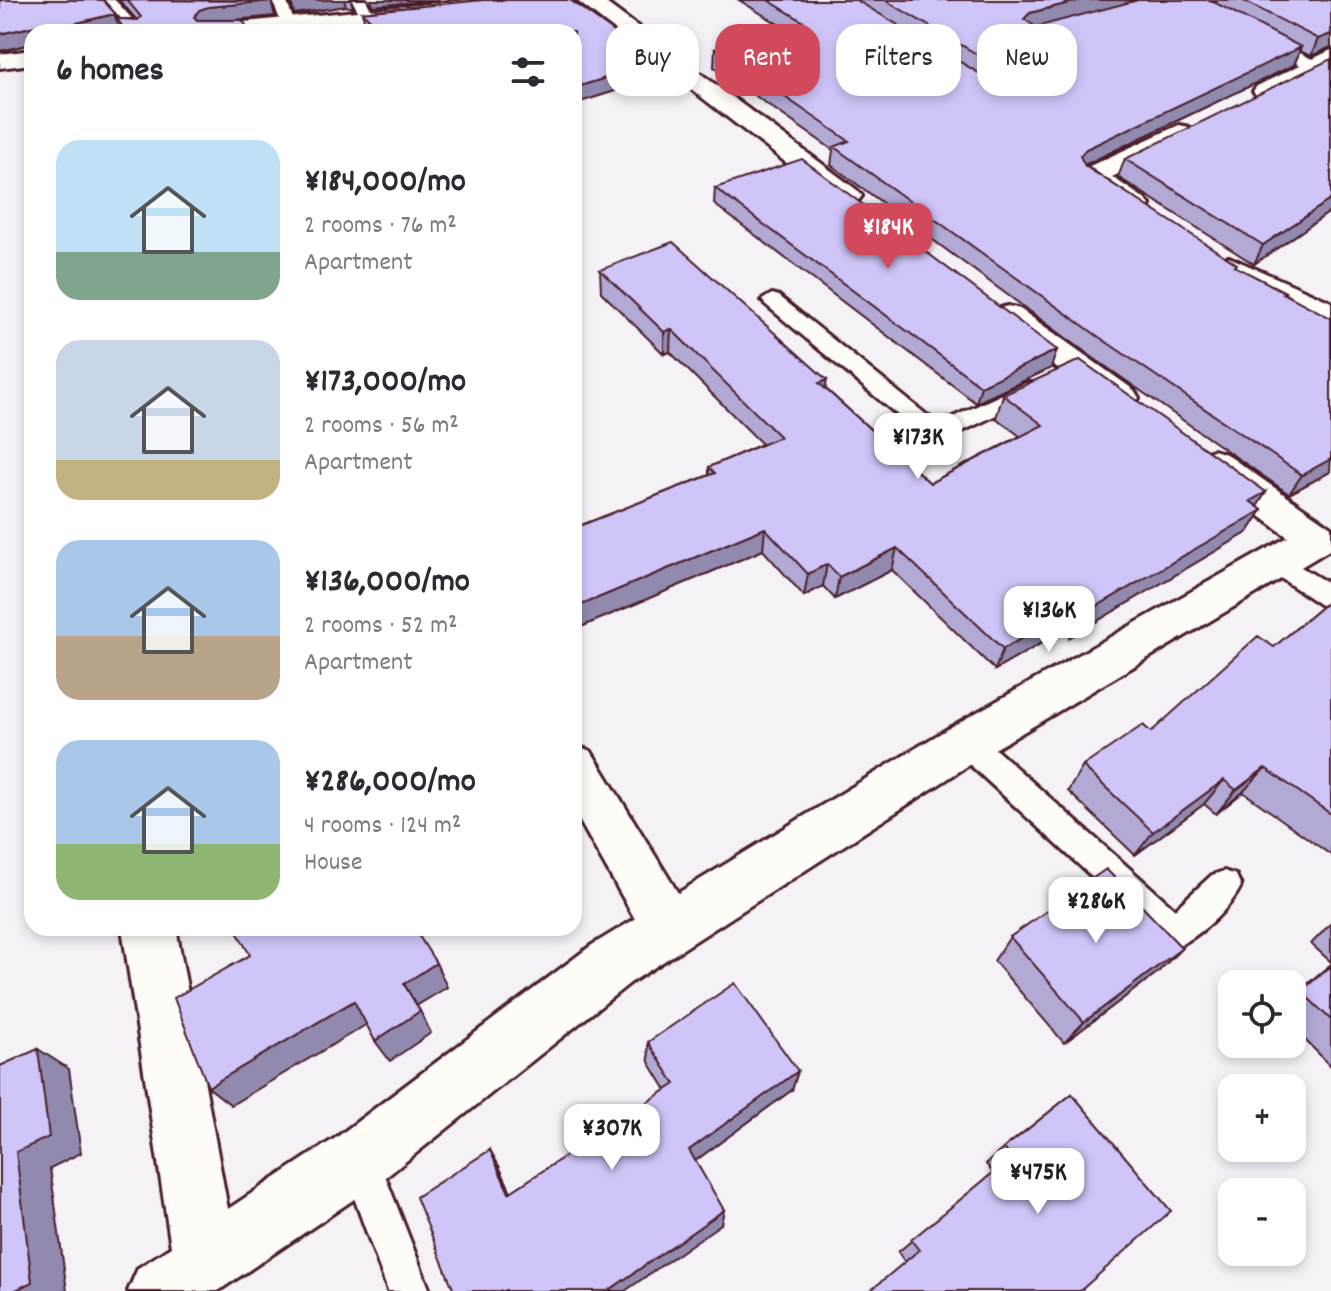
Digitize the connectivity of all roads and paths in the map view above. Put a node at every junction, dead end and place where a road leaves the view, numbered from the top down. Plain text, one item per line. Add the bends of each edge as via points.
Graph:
1 (107, 0) edge
2 (279, 0) edge
3 (537, 0) edge
4 (587, 0) edge
5 (364, 8) edge
6 (129, 24) edge
7 (288, 24) joint
8 (1251, 33) edge
9 (24, 58) edge
10 (0, 61) edge
11 (1324, 62) edge
12 (1246, 101) edge
13 (1204, 121) edge
14 (1153, 217) edge
15 (878, 219) edge
16 (1204, 250) edge
17 (978, 293) edge
18 (772, 300) dead end
19 (1331, 315) edge
20 (1078, 367) junction
21 (936, 434) junction
22 (890, 456) edge
23 (1324, 533) edge
24 (1276, 562) junction
25 (1331, 598) edge
26 (966, 742) junction
27 (582, 780) edge
28 (1224, 886) dead end
29 (669, 927) junction
30 (150, 936) edge
31 (359, 1159) junction
32 (183, 1276) edge
33 (409, 1291) edge

1 - 6 lane
2 - 7 lane
3 - 5 street
4 - 15 street
5 - 7 street
8 - 11 lane
9 - 10 street
11 - 12 street
13 - 14 street via 1091,176
16 - 19 street via 1242,274
17 - 20 street
18 - 21 lane
20 - 21 lane
20 - 23 street
21 - 22 lane
23 - 24 street
24 - 25 lane
24 - 26 street
26 - 28 lane via 1175,931
26 - 29 street
27 - 29 street
29 - 31 street via 611,964
30 - 32 street
31 - 32 street
31 - 33 lane

